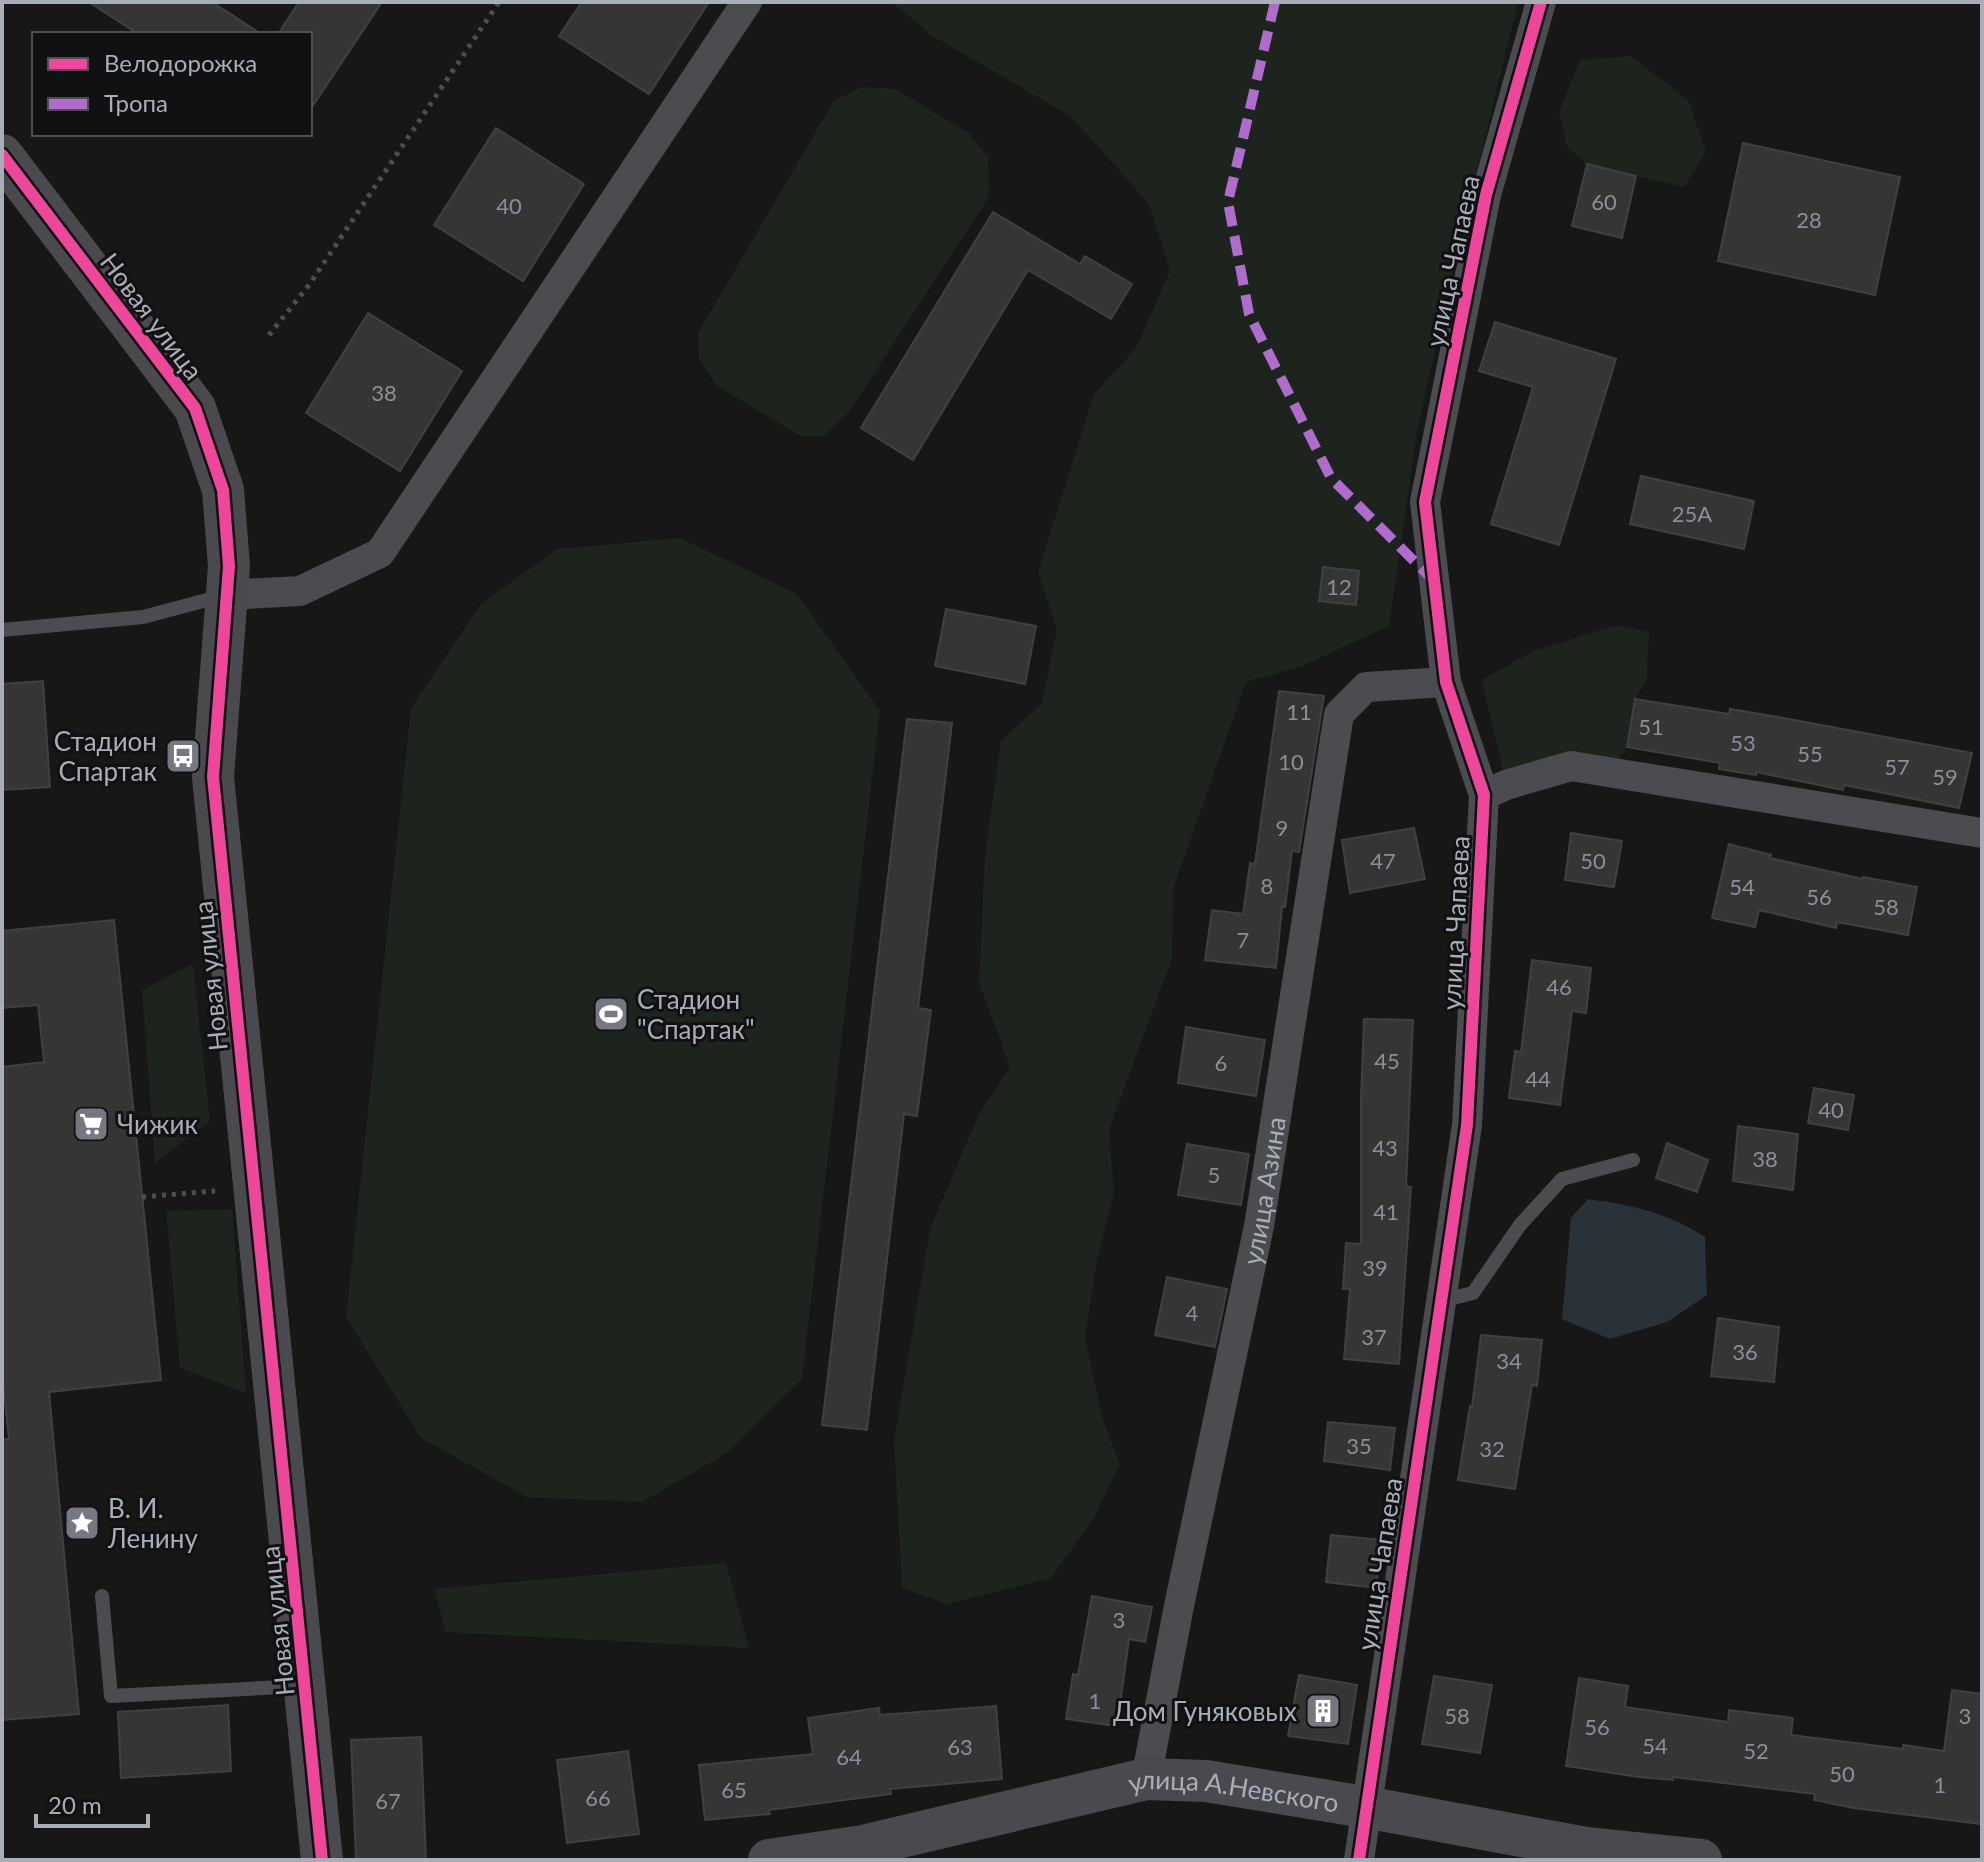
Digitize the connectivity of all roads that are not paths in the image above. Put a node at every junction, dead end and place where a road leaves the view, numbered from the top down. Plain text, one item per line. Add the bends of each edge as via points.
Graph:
1 (747, 2) edge
2 (1541, 2) edge
3 (2, 155) edge
4 (226, 595) junction
5 (2, 630) edge
6 (1446, 682) junction
7 (1484, 795) junction
8 (1982, 833) edge
9 (1633, 1160) dead end
10 (1440, 1302) junction
11 (102, 1596) dead end
12 (306, 1685) junction
13 (1146, 1779) junction
14 (1365, 1807) junction
15 (863, 1853) edge
16 (1587, 1854) edge
17 (322, 1860) edge
18 (769, 1860) edge
19 (1359, 1860) edge
20 (1701, 1860) edge

1 - 4 street via 380,553 300,591
2 - 6 street, улица Чапаева via 1486,195 1425,502
3 - 4 street, Новая улица via 195,408 223,490
4 - 5 lane via 143,617
4 - 12 street, Новая улица via 213,777
6 - 7 street, улица Чапаева
6 - 13 street, улица Азина via 1366,687 1339,714 1259,1226
7 - 8 street via 1571,766
7 - 10 street, улица Чапаева via 1467,1125
9 - 10 lane via 1562,1179 1520,1225 1473,1293
10 - 14 street, улица Чапаева
11 - 12 lane via 111,1696
12 - 17 street, Новая улица
13 - 14 street, улица А.Невского via 1206,1781
13 - 15 street, улица А.Невского
14 - 16 street, улица А.Невского
14 - 19 street, улица Чапаева
15 - 18 street, улица А.Невского
16 - 20 street, улица А.Невского

